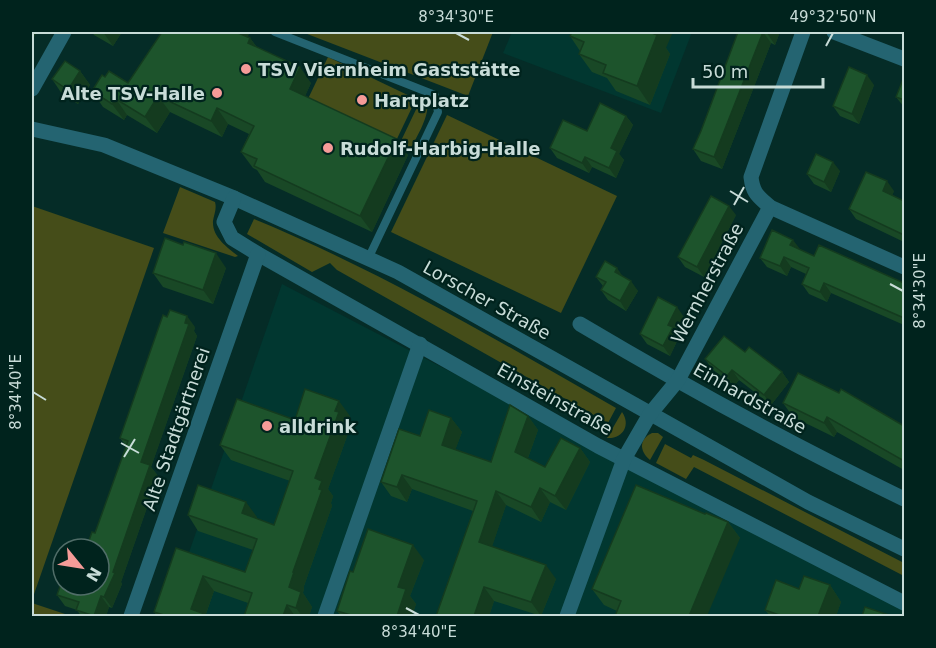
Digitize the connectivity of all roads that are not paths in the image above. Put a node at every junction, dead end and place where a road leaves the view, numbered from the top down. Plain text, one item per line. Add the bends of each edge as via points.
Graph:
1 (64, 32) edge
2 (275, 32) edge
3 (803, 32) edge
4 (834, 32) edge
5 (904, 59) edge
6 (32, 89) edge
7 (32, 129) edge
8 (234, 198) junction
9 (770, 207) junction
10 (258, 254) junction
11 (368, 259) junction
12 (904, 267) edge
13 (580, 324) dead end
14 (420, 344) junction
15 (678, 380) junction
16 (650, 414) junction
17 (624, 459) junction
18 (904, 499) edge
19 (904, 549) edge
20 (904, 603) edge
21 (131, 616) edge
22 (325, 616) edge
23 (567, 616) edge

1 - 6 street
2 - 11 lane via 435,95 438,112
3 - 9 street via 751,177 752,189
4 - 5 street
7 - 8 street, Lorscher Straße via 104,145
8 - 10 street, Einsteinstraße via 224,222 232,238
8 - 11 street, Lorscher Straße
9 - 12 street
9 - 15 street, Wernherstraße
10 - 14 street, Einsteinstraße
10 - 21 street, Alte Stadtgärtnerei
11 - 16 street, Lorscher Straße via 398,272
13 - 15 street, Einhardstraße
14 - 17 street, Einsteinstraße
14 - 22 street
15 - 16 street, Wernherstraße
15 - 18 street, Einhardstraße via 827,462
16 - 17 street, Wernherstraße
16 - 19 street, Lorscher Straße via 808,502
17 - 20 street, Einsteinstraße
17 - 23 street, Wernherstraße

